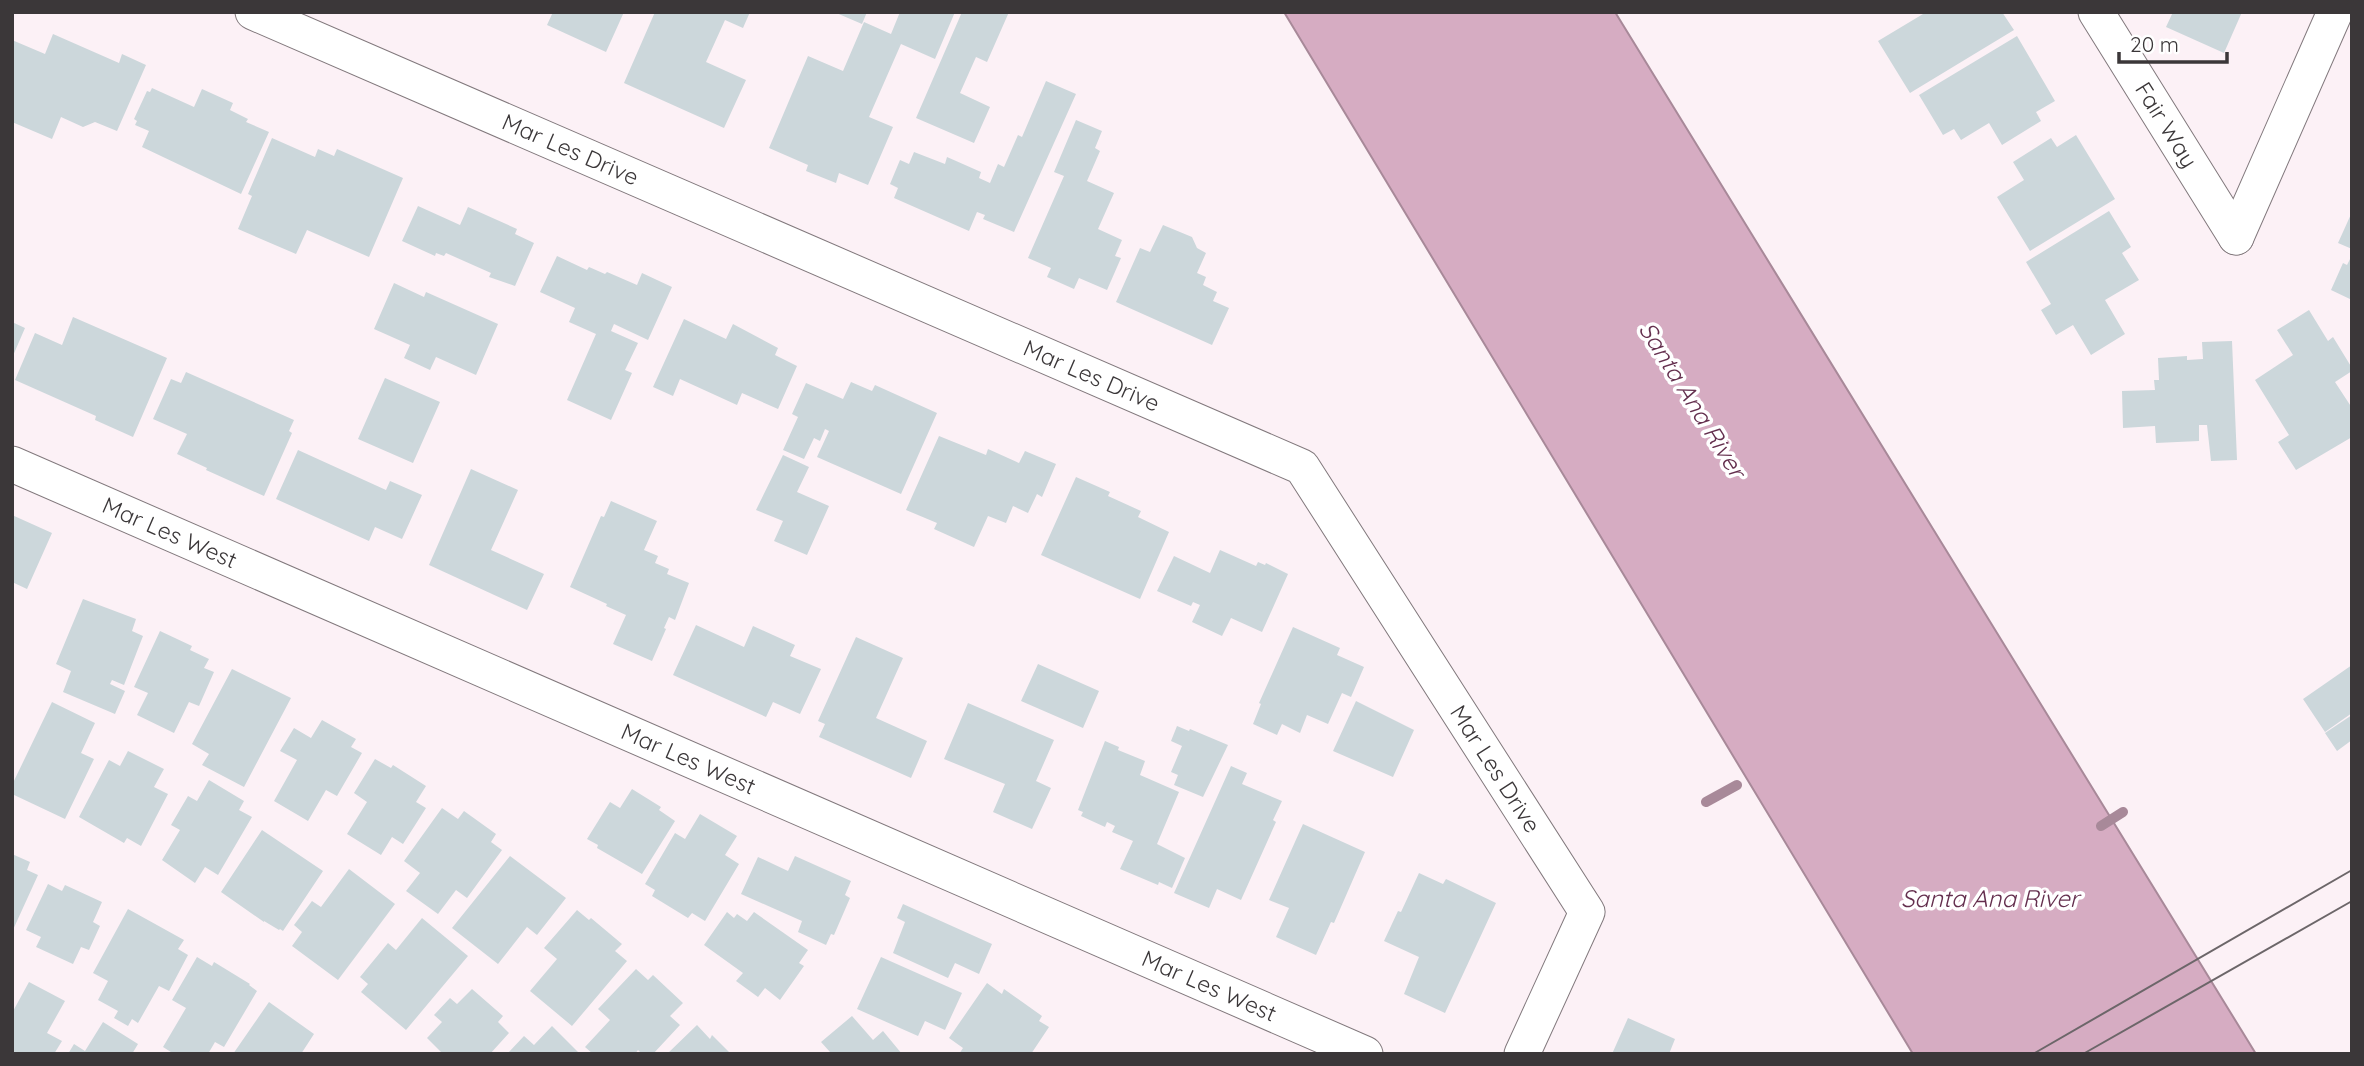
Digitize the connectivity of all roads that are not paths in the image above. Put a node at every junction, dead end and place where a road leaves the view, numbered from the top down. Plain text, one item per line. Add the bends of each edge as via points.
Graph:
1 (253, 12) edge
2 (2096, 12) edge
3 (2335, 12) edge
4 (12, 464) edge
5 (1365, 1054) edge
6 (1522, 1054) edge

1 - 6 street, Mar Les Drive via 1302,467 1587,912
2 - 3 street, Fair Way via 2236,237
4 - 5 street, Mar Les West

